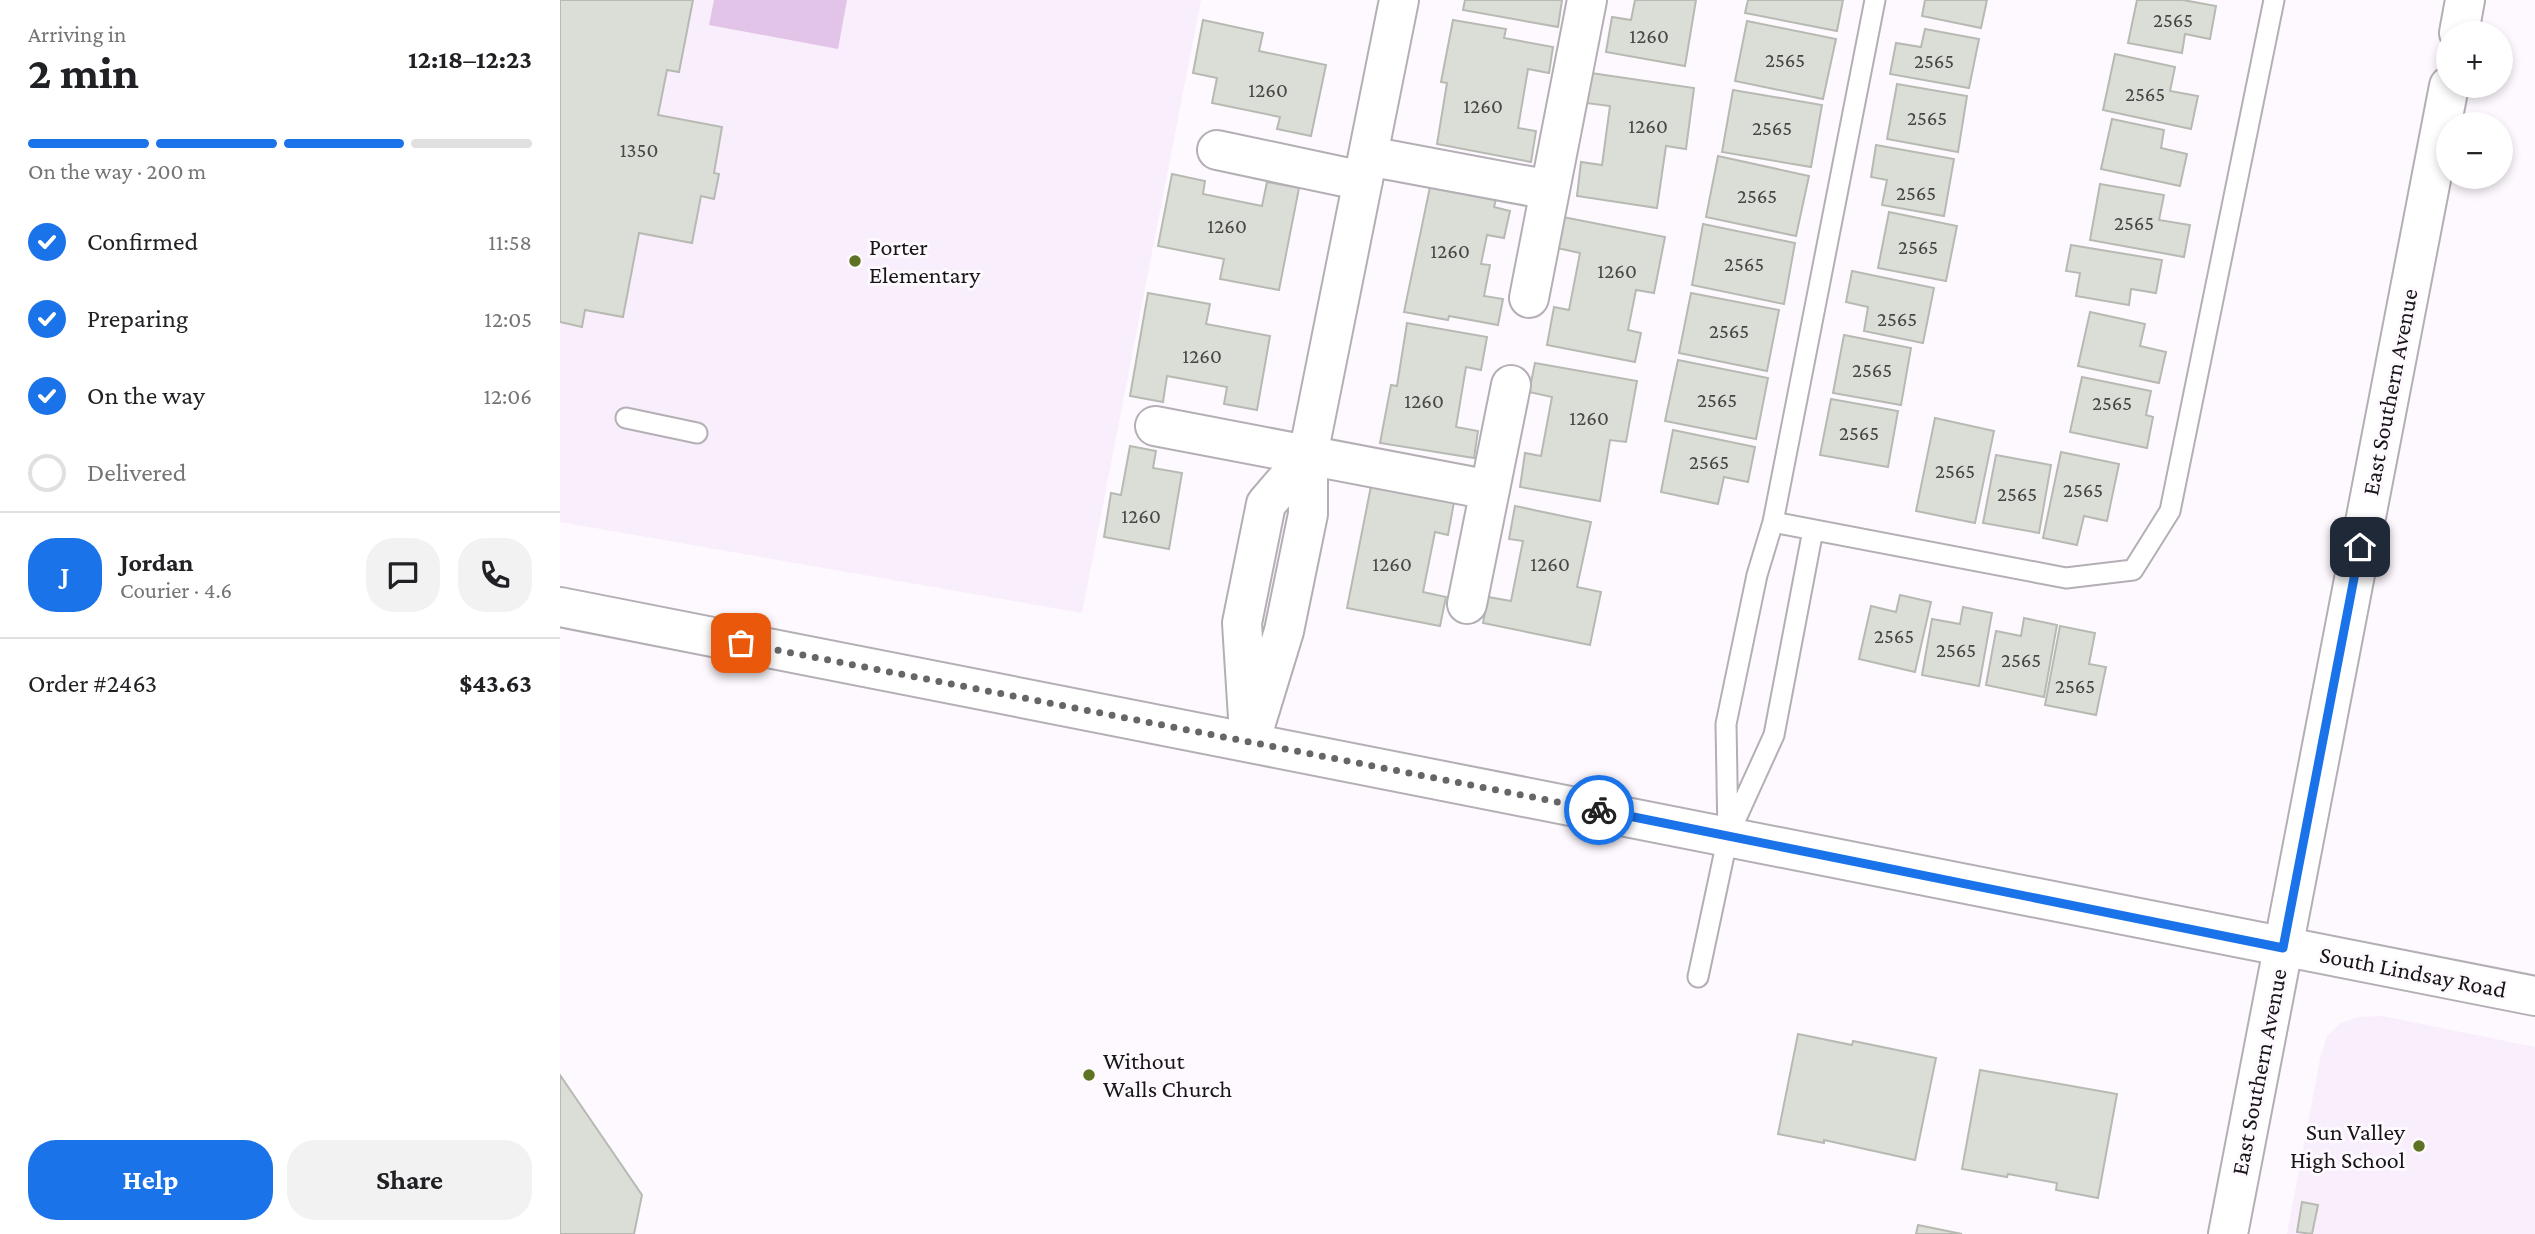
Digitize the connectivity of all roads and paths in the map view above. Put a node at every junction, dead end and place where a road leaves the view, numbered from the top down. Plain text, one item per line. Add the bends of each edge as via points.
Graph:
1 (1399, 0) edge
2 (1587, 0) edge
3 (1875, 0) edge
4 (2274, 0) edge
5 (2465, 0) edge
6 (2461, 21) edge
7 (2447, 98) edge
8 (1217, 150) dead end
9 (1366, 168) junction
10 (1550, 190) junction
11 (1529, 298) dead end
12 (1511, 385) dead end
13 (626, 418) dead end
14 (1155, 426) dead end
15 (697, 433) dead end
16 (1308, 455) junction
17 (1490, 490) junction
18 (1773, 522) junction
19 (1813, 530) junction
20 (1259, 543) junction
21 (1300, 552) junction
22 (1467, 604) dead end
23 (560, 607) edge
24 (1250, 742) junction
25 (1728, 836) junction
26 (2283, 948) junction
27 (1698, 977) dead end
28 (2535, 996) edge
29 (2228, 1234) edge

1 - 9 main road
2 - 10 main road
3 - 18 lane
4 - 19 lane via 2170,511 2133,570 2066,578
5 - 6 main road
7 - 26 main road, East Southern Avenue
8 - 9 main road
9 - 10 main road
9 - 16 main road
10 - 11 main road
12 - 17 main road
13 - 15 lane
14 - 16 main road
16 - 17 main road
16 - 20 main road via 1266,504
16 - 21 main road via 1308,514
17 - 22 main road
18 - 19 lane
18 - 25 lane via 1757,575 1726,724
19 - 25 lane via 1774,735
20 - 21 main road
20 - 24 main road via 1242,623
21 - 24 main road via 1284,631
23 - 24 main road, South Lindsay Road
24 - 25 main road, South Lindsay Road
25 - 26 main road, South Lindsay Road
25 - 27 lane
26 - 28 main road, South Lindsay Road
26 - 29 main road, East Southern Avenue

